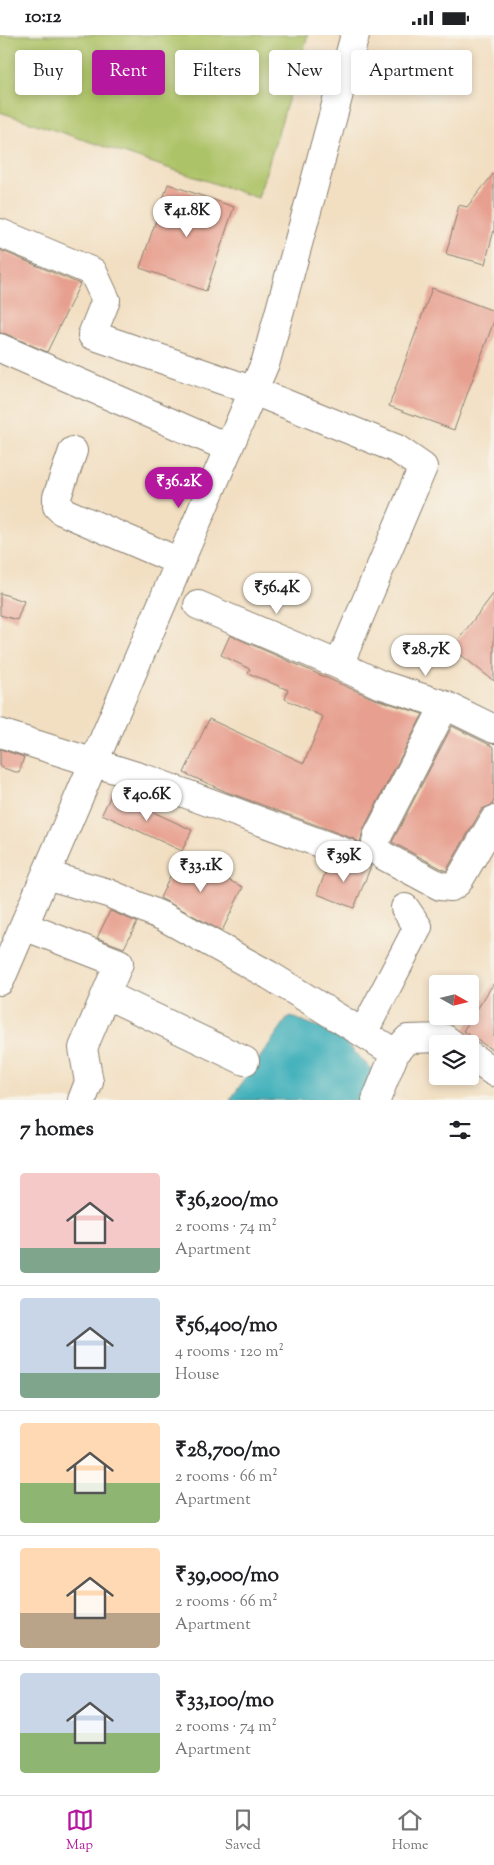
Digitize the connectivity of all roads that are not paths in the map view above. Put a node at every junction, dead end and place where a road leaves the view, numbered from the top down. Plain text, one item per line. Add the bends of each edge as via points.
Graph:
1 (355, 35) edge
2 (0, 233) edge
3 (0, 348) edge
4 (254, 391) junction
5 (229, 448) junction
6 (74, 451) dead end
7 (180, 562) junction
8 (198, 605) dead end
9 (339, 665) junction
10 (445, 705) junction
11 (494, 729) edge
12 (0, 733) edge
13 (94, 762) junction
14 (494, 820) edge
15 (349, 854) dead end
16 (46, 875) junction
17 (405, 908) dead end
18 (24, 926) junction
19 (0, 981) edge
20 (107, 995) junction
21 (363, 1033) junction
22 (429, 1038) edge
23 (395, 1053) junction
24 (245, 1061) dead end
25 (479, 1062) edge
26 (494, 1072) edge
27 (82, 1100) edge
28 (376, 1100) edge

1 - 4 street via 266,361
2 - 4 street via 93,272 106,300 92,335
3 - 5 street
4 - 5 street
4 - 9 street via 397,449 423,467
5 - 7 street
6 - 7 street via 57,497 57,506
7 - 13 street
8 - 9 street
9 - 10 street via 379,684
10 - 11 street
10 - 14 street via 377,837 375,849 440,886 450,887 458,882
12 - 13 street
13 - 15 street
13 - 16 street
16 - 18 street
16 - 21 street via 108,893 164,917 269,975
17 - 21 street via 418,927
18 - 19 street
18 - 20 street via 119,963
20 - 24 street
20 - 27 street via 83,1048 89,1082
21 - 23 street
22 - 23 street via 408,1039
23 - 28 street
25 - 26 street

